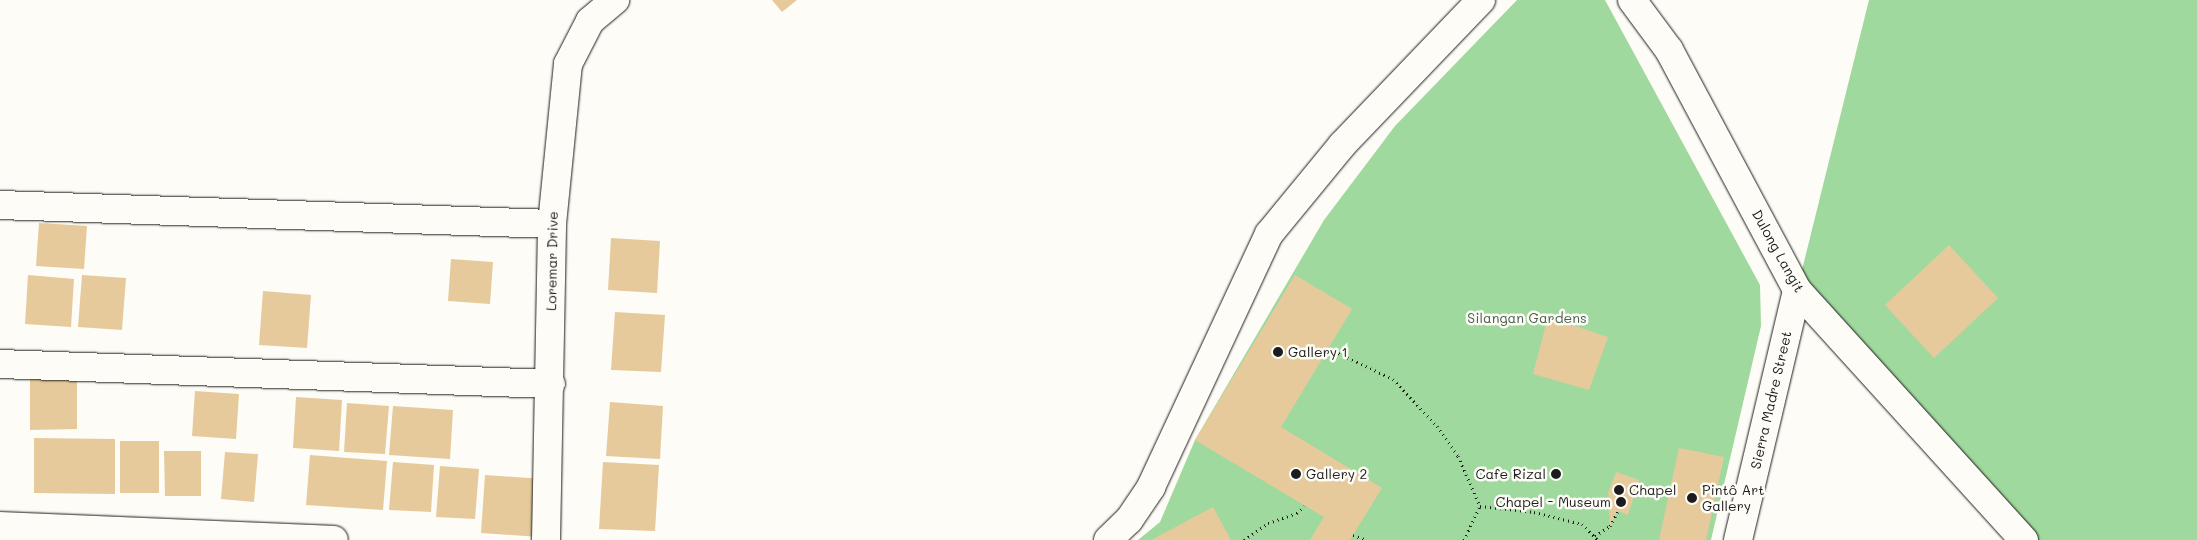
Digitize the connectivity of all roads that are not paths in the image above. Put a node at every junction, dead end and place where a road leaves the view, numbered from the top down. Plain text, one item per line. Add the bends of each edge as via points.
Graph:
1 (614, 0) edge
2 (1481, 0) edge
3 (1632, 0) edge
4 (0, 205) edge
5 (552, 224) junction
6 (1797, 290) junction
7 (0, 364) edge
8 (551, 384) junction
9 (0, 526) edge
10 (276, 538) edge
11 (334, 540) edge
12 (546, 540) edge
13 (1108, 540) edge
14 (1738, 540) edge
15 (2024, 540) edge

1 - 5 street, Loremar Drive via 590,21 568,64
2 - 13 street via 1342,145 1269,234 1151,488 1129,520
3 - 6 street, Dulong Langit via 1669,50
4 - 5 street
5 - 8 street, Loremar Drive
6 - 14 street, Sierra Madre Street
6 - 15 street, Dulong Langit
7 - 8 street
8 - 12 street, Loremar Drive
9 - 10 street
10 - 11 street

